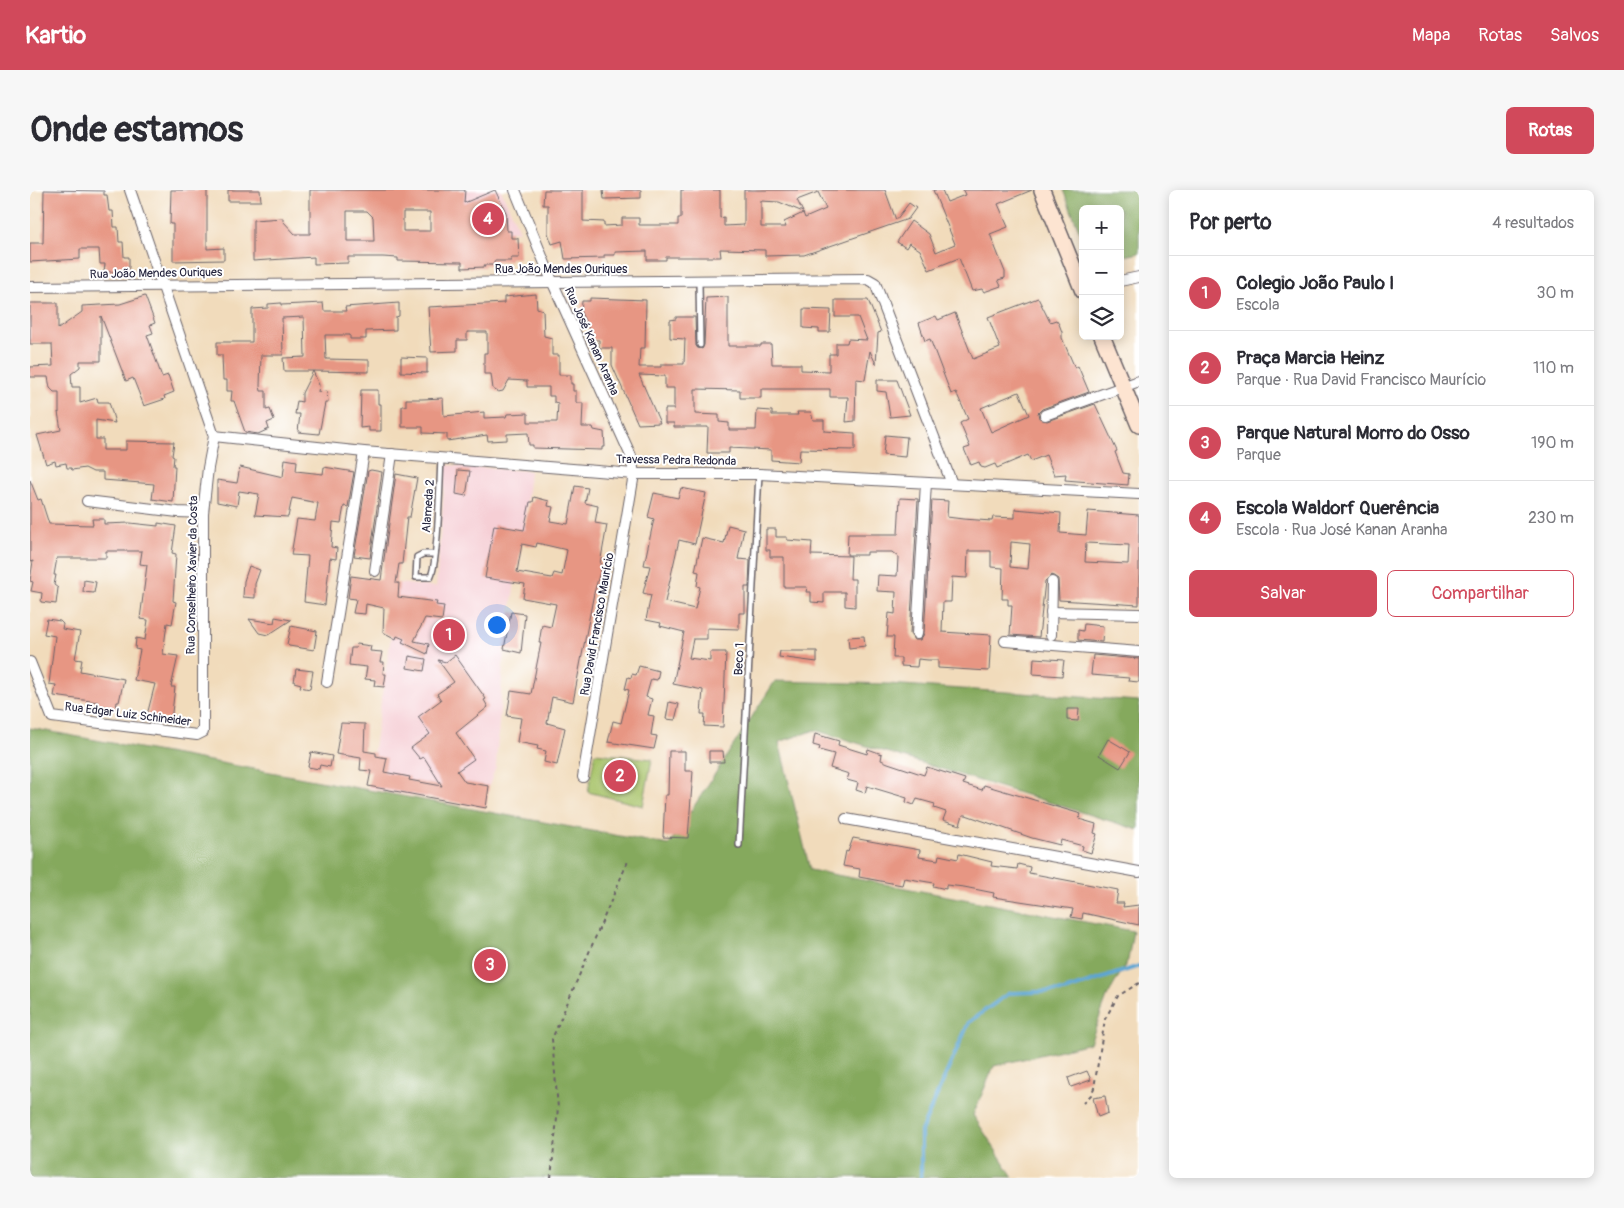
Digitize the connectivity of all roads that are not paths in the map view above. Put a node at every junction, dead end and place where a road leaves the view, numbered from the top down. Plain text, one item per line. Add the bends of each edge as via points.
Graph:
1 (130, 190) edge
2 (515, 190) edge
3 (1042, 190) edge
4 (1139, 278) edge
5 (1124, 280) edge
6 (552, 281) junction
7 (1079, 281) edge
8 (700, 282) junction
9 (162, 285) junction
10 (30, 287) edge
11 (1104, 340) edge
12 (700, 345) dead end
13 (1139, 381) edge
14 (1123, 386) junction
15 (1045, 416) dead end
16 (1139, 424) edge
17 (214, 436) junction
18 (364, 452) junction
19 (392, 454) junction
20 (441, 458) junction
21 (634, 474) junction
22 (759, 474) junction
23 (926, 483) junction
24 (952, 484) junction
25 (1139, 494) edge
26 (87, 501) dead end
27 (203, 512) junction
28 (435, 554) junction
29 (376, 571) dead end
30 (1052, 582) dead end
31 (1051, 612) junction
32 (1139, 614) edge
33 (917, 634) dead end
34 (1051, 635) dead end
35 (1005, 641) dead end
36 (1139, 652) edge
37 (30, 662) edge
38 (327, 682) dead end
39 (202, 734) joint
40 (583, 777) dead end
41 (846, 819) dead end
42 (739, 845) dead end
43 (1139, 872) edge

1 - 9 street, Rua Conselheiro Xavier da Costa
2 - 6 street, Rua José Kanan Aranha
3 - 7 main road
4 - 5 street
6 - 8 street, Rua João Mendes Ouriques
6 - 9 street, Rua João Mendes Ouriques
6 - 21 street, Rua José Kanan Aranha via 630,456
8 - 12 lane
8 - 24 street, Rua João Mendes Ouriques via 872,280
9 - 10 street, Rua João Mendes Ouriques
9 - 17 street, Rua Conselheiro Xavier da Costa
11 - 14 main road
13 - 14 street
14 - 15 street
14 - 16 main road
17 - 18 street, Travessa Pedra Redonda
17 - 27 street, Rua Conselheiro Xavier da Costa
18 - 19 street, Travessa Pedra Redonda
18 - 38 street
19 - 20 street, Travessa Pedra Redonda
19 - 29 street
20 - 21 street, Travessa Pedra Redonda
20 - 28 lane, Alameda 2
21 - 22 street, Travessa Pedra Redonda
21 - 40 street, Rua David Francisco Maurício
22 - 23 street, Travessa Pedra Redonda
22 - 42 lane, Beco 1
23 - 24 street, Travessa Pedra Redonda
23 - 33 street
24 - 25 street, Travessa Pedra Redonda
26 - 27 street
27 - 39 street, Rua Conselheiro Xavier da Costa
28 - 28 lane, Alameda 2 via 433,574 426,578 416,576 417,557
30 - 31 street
31 - 32 street
31 - 34 street
35 - 36 street
37 - 39 street, Rua Edgar Luiz Schineider via 52,717
41 - 43 street

